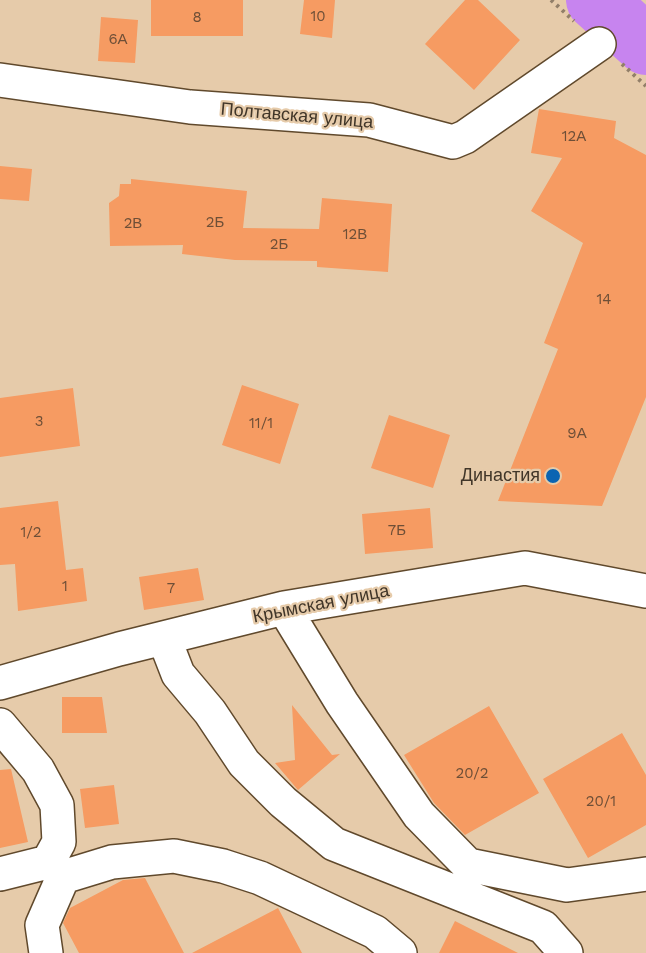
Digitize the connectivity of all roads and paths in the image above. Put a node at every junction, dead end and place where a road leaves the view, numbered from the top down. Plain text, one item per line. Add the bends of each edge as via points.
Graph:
1 (599, 44) dead end
2 (0, 80) edge
3 (646, 591) edge
4 (284, 608) junction
5 (164, 638) junction
6 (0, 684) edge
7 (0, 725) edge
8 (0, 874) edge
9 (646, 874) edge
10 (46, 953) edge
11 (400, 953) edge
12 (566, 953) edge

1 - 2 street, Полтавская улица via 453,142 369,120 190,107
3 - 4 street, Крымская улица via 525,568
4 - 5 street, Крымская улица
4 - 9 street via 342,703 419,815 468,865 567,885
5 - 6 street, Крымская улица
5 - 12 street via 178,674 210,712 244,763 334,844 543,927
7 - 8 street via 38,770 57,805 59,842 48,862
10 - 11 street via 42,925 63,877 112,862 174,856 260,878 375,932

